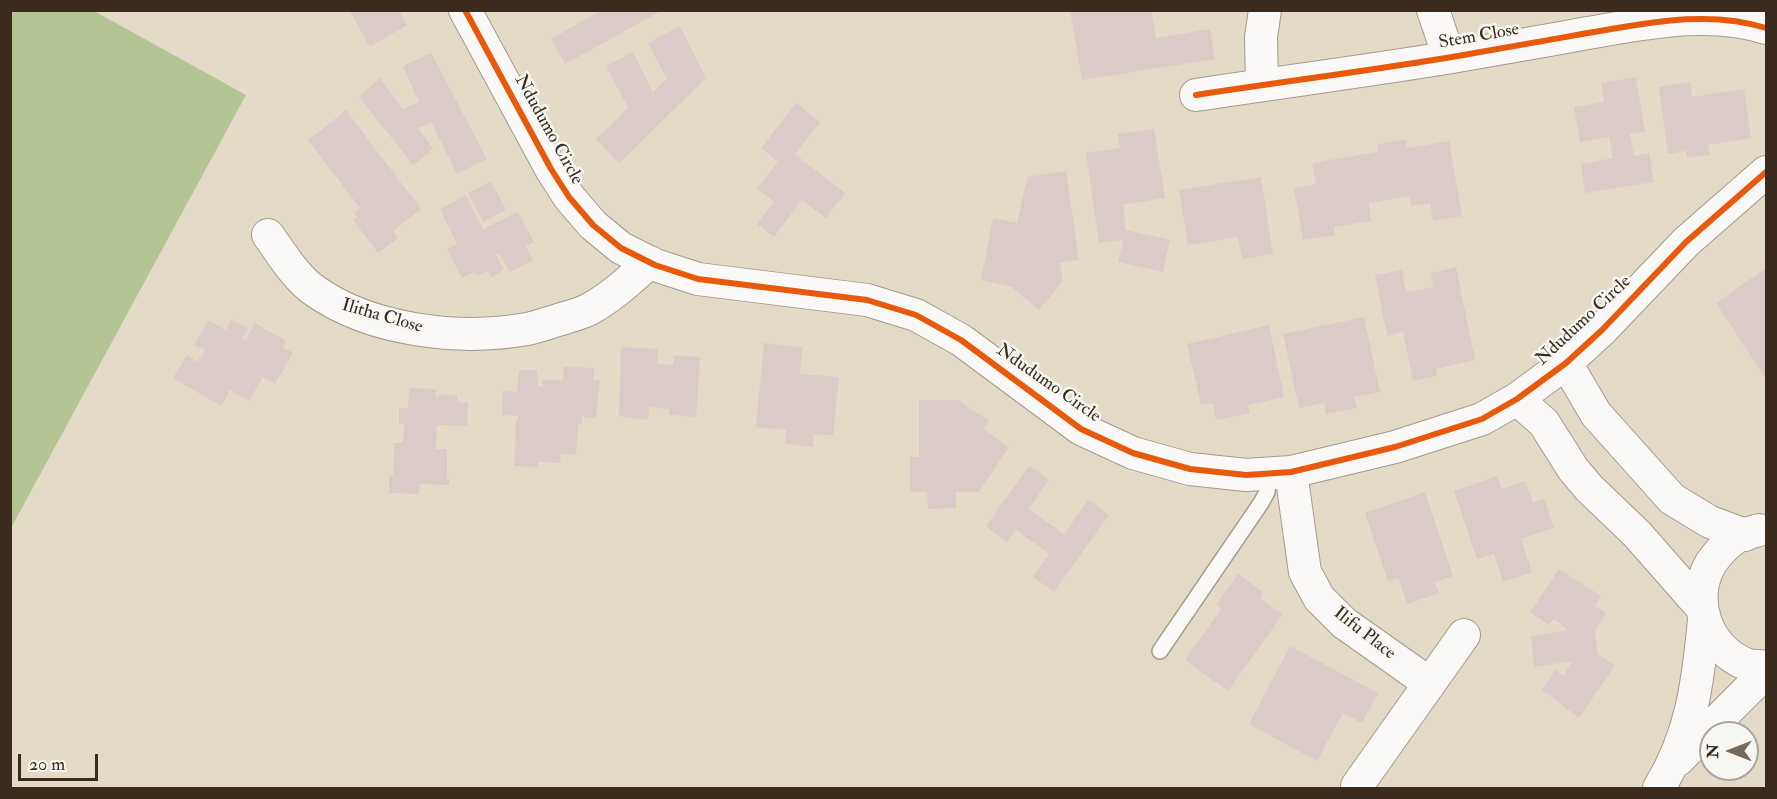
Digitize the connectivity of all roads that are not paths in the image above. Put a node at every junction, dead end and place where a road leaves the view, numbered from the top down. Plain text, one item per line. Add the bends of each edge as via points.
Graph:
1 (465, 10) edge
2 (1265, 10) edge
3 (1433, 10) edge
4 (1767, 28) edge
5 (1449, 57) junction
6 (1262, 85) junction
7 (1196, 95) dead end
8 (1767, 172) edge
9 (268, 235) dead end
10 (650, 262) junction
11 (1566, 363) junction
12 (1517, 399) junction
13 (1280, 472) junction
14 (1756, 533) edge
15 (1703, 614) junction
16 (1464, 635) dead end
17 (1160, 651) dead end
18 (1767, 667) edge
19 (1767, 672) edge
20 (1429, 682) junction
21 (1666, 777) edge
22 (1357, 786) dead end

1 - 10 street, Ndudumo Circle via 569,197 593,225 621,248
2 - 6 street
3 - 5 street
4 - 5 street, Stem Close via 1721,19 1659,22
5 - 6 street, Stem Close
6 - 7 street, Stem Close
8 - 11 street, Ndudumo Circle via 1686,242
9 - 10 street, Ilitha Close via 313,290 339,306 413,329 460,334 529,329 586,311 614,294
10 - 13 street, Ndudumo Circle via 698,279 867,300 916,315 961,340 1081,429 1133,453 1190,469 1246,475
11 - 12 street, Ndudumo Circle
11 - 14 street via 1596,414 1672,499 1710,522
12 - 13 street, Ndudumo Circle via 1482,419 1395,447
12 - 15 street via 1544,423 1573,469 1636,534
13 - 17 lane
13 - 20 street, Ilifu Place via 1305,572 1319,598 1344,622
14 - 15 street via 1736,538 1718,553 1705,573 1700,596
15 - 18 street via 1714,639 1730,655 1749,665
15 - 21 street via 1693,707
16 - 20 street
19 - 21 street
20 - 22 street

